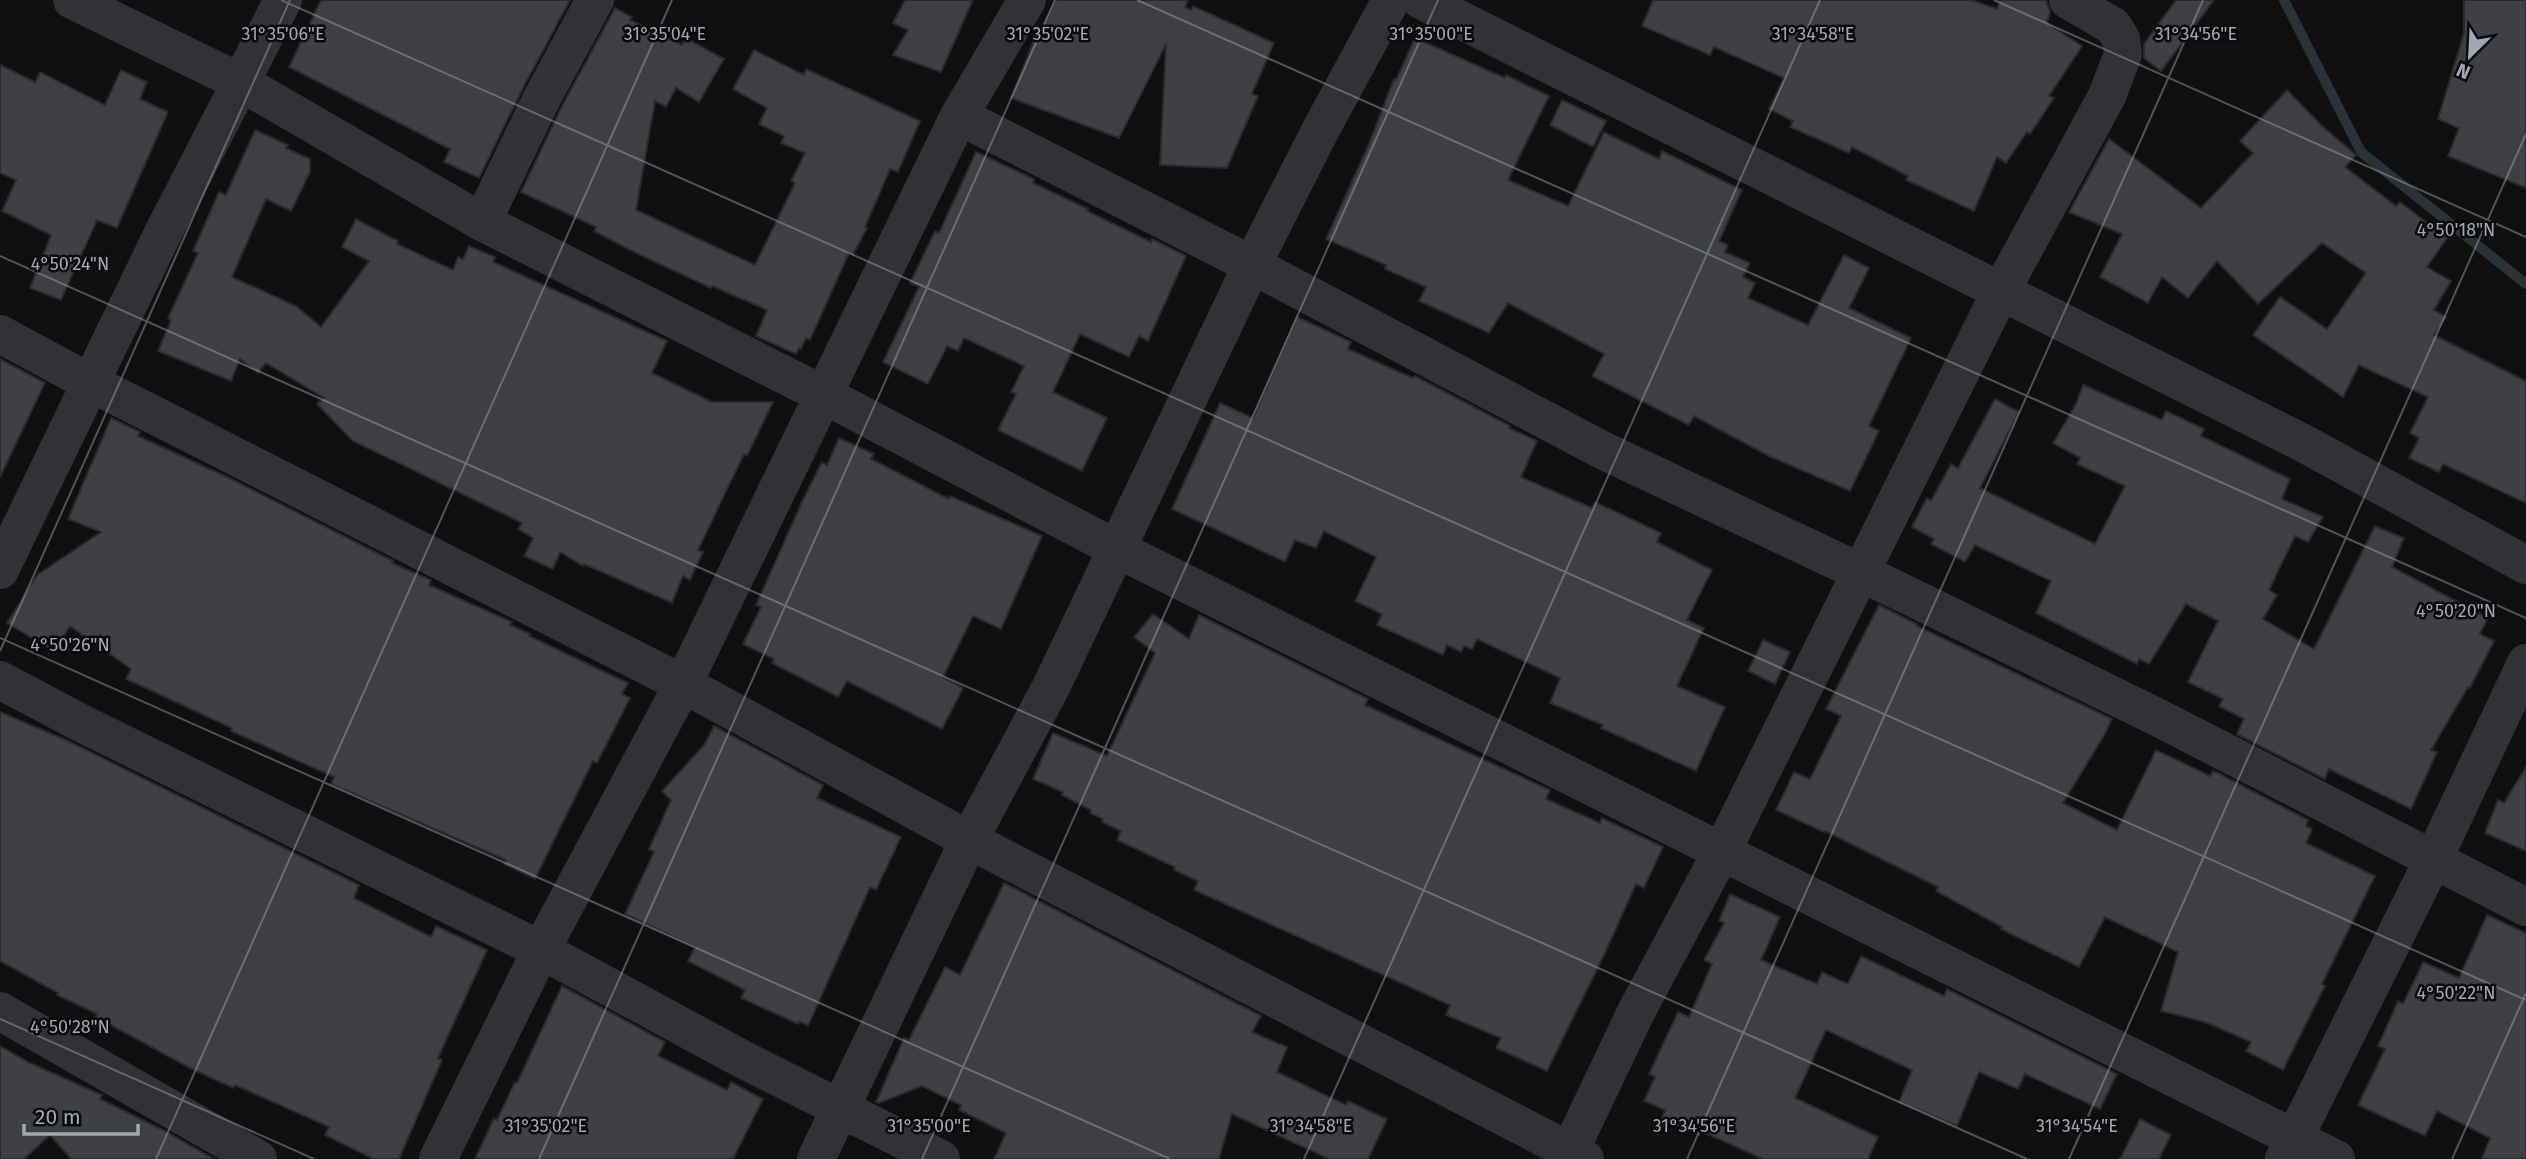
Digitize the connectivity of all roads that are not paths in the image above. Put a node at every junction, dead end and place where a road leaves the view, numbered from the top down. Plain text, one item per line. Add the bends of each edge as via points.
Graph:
1 (72, 0) edge
2 (283, 0) edge
3 (595, 0) edge
4 (1027, 0) edge
5 (1391, 0) edge
6 (1421, 0) edge
7 (2068, 0) edge
8 (2117, 13) edge
9 (240, 82) junction
10 (959, 116) junction
11 (482, 222) junction
12 (1252, 265) junction
13 (2001, 291) junction
14 (0, 334) edge
15 (89, 382) junction
16 (824, 395) junction
17 (1117, 549) junction
18 (2526, 565) edge
19 (0, 570) edge
20 (1862, 573) junction
21 (2526, 663) edge
22 (0, 680) edge
23 (684, 684) junction
24 (969, 841) junction
25 (1722, 851) junction
26 (2433, 860) junction
27 (2526, 907) edge
28 (541, 950) junction
29 (0, 1011) edge
30 (840, 1108) junction
31 (2289, 1148) edge
32 (1574, 1157) edge
33 (258, 1159) edge
34 (438, 1159) edge
35 (816, 1159) edge
36 (941, 1159) edge
37 (2336, 1159) edge

1 - 9 street
2 - 9 street
3 - 11 street
4 - 10 street
5 - 12 street
6 - 13 street
7 - 8 street
8 - 13 street via 2123,54 2107,96
9 - 11 street
9 - 15 street
10 - 12 street
10 - 16 street
11 - 16 street
12 - 17 street
12 - 20 street via 1604,451
13 - 18 street via 2305,444
13 - 20 street
14 - 15 street
15 - 19 street
15 - 23 street
16 - 17 street
16 - 23 street
17 - 24 street via 1051,687
17 - 25 street
20 - 25 street
20 - 26 street via 2157,717
21 - 26 street
22 - 28 street
23 - 24 street
23 - 28 street
24 - 30 street
24 - 32 street
25 - 31 street
25 - 32 street via 1636,1012
26 - 27 street
26 - 31 street
28 - 30 street
28 - 34 street
29 - 33 street
30 - 35 street
30 - 36 street
31 - 37 street

